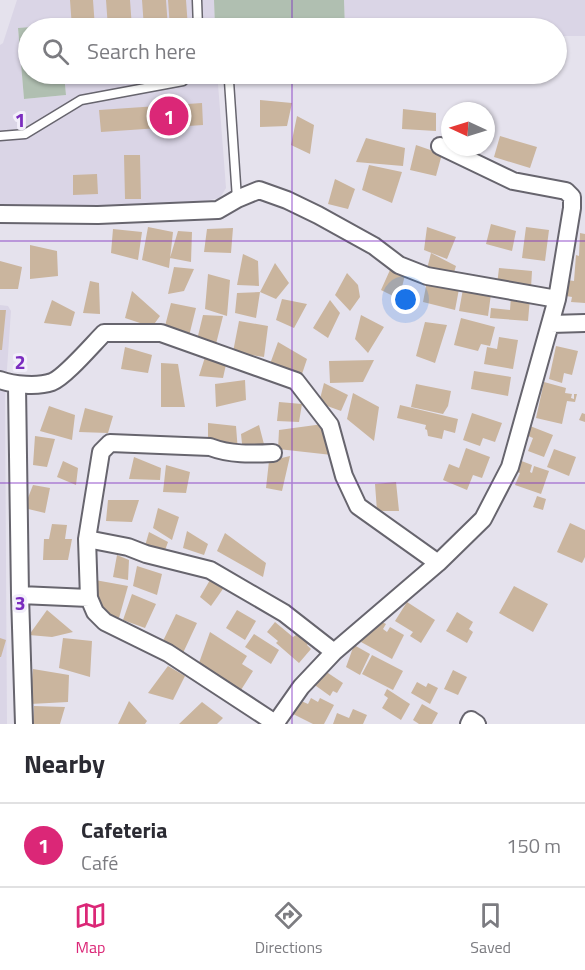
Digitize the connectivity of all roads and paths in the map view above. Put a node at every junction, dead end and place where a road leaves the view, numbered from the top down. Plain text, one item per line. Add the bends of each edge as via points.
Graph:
1 (197, 0) edge
2 (198, 18) edge
3 (167, 84) edge
4 (229, 84) edge
5 (0, 136) edge
6 (440, 146) dead end
7 (237, 199) junction
8 (0, 214) edge
9 (557, 299) junction
10 (585, 323) edge
11 (551, 324) junction
12 (0, 381) edge
13 (17, 386) junction
14 (273, 453) dead end
15 (87, 539) junction
16 (438, 563) junction
17 (20, 595) junction
18 (89, 598) junction
19 (334, 652) junction
20 (24, 724) edge
21 (275, 724) edge
22 (469, 724) edge
23 (477, 724) edge

1 - 2 lane
3 - 5 lane via 81,100 25,134
4 - 7 lane
6 - 9 street via 513,181 566,191 572,197
7 - 8 street via 218,210
7 - 9 street via 258,190 287,200 374,246 399,265 427,276
9 - 11 street
10 - 11 street
11 - 16 street via 510,467 483,519
12 - 13 street
13 - 16 street via 52,382 104,333 161,333 296,381 330,424 344,476 358,506
13 - 17 street
14 - 15 street via 236,454 210,447 110,443 101,452
15 - 18 street
15 - 19 street via 210,570 284,614
16 - 19 street
17 - 18 street
17 - 20 street
18 - 21 street via 105,622 168,653
19 - 21 street via 301,687
22 - 23 street via 471,720

